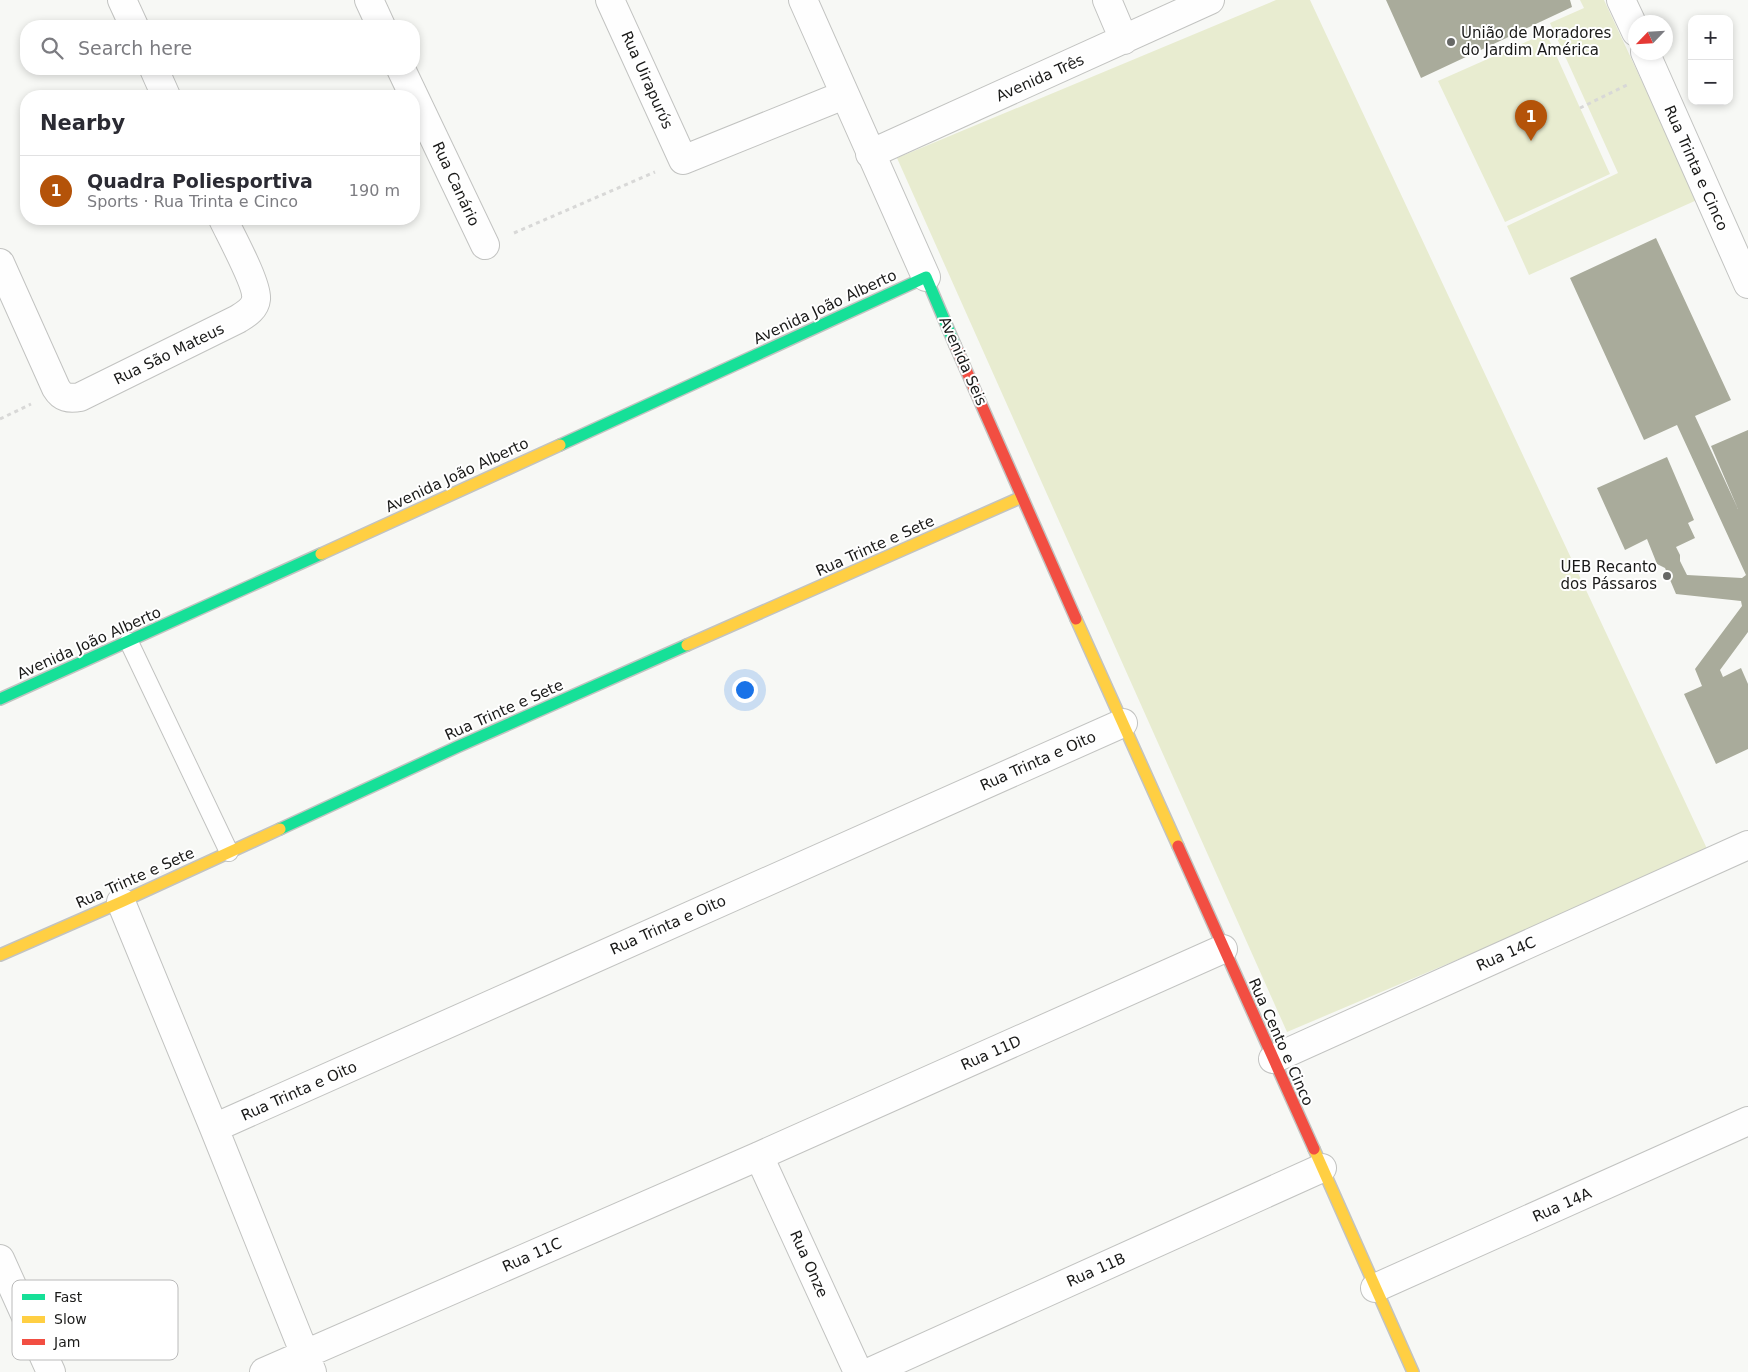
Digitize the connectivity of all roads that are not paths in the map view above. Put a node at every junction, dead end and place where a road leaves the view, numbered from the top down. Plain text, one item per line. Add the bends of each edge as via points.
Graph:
1 (122, 0) edge
2 (369, 0) edge
3 (610, 0) edge
4 (803, 0) edge
5 (1107, 0) edge
6 (1210, 0) edge
7 (1621, 0) edge
8 (1628, 15) edge
9 (131, 20) edge
10 (378, 20) edge
11 (1124, 40) junction
12 (1649, 62) edge
13 (157, 75) edge
14 (404, 75) edge
15 (163, 90) edge
16 (411, 90) edge
17 (844, 95) junction
18 (420, 109) edge
19 (870, 154) junction
20 (226, 225) edge
21 (485, 245) road end
22 (0, 263) edge
23 (926, 277) junction
24 (1748, 284) edge
25 (1022, 497) junction
26 (129, 642) junction
27 (0, 699) edge
28 (1123, 723) junction
29 (229, 852) junction
30 (1745, 854) edge
31 (121, 902) junction
32 (1223, 949) junction
33 (0, 955) edge
34 (1272, 1059) junction
35 (1748, 1121) edge
36 (214, 1128) junction
37 (759, 1156) junction
38 (1322, 1168) junction
39 (0, 1259) edge
40 (12, 1286) edge
41 (1375, 1288) junction
42 (45, 1360) edge
43 (308, 1363) edge
44 (50, 1372) edge
45 (264, 1372) edge
46 (858, 1372) edge
47 (870, 1372) edge
48 (1413, 1372) edge

1 - 9 street
2 - 10 street
3 - 17 street, Rua Uirapurύs via 683,160
4 - 17 street, Avenida Seis
5 - 11 street
6 - 11 street, Avenida Três
7 - 8 street
11 - 19 street, Avenida Três
12 - 24 street, Rua Trinta e Cinco
13 - 15 street
14 - 16 street, Rua Canário
17 - 19 street, Avenida Seis
18 - 21 street, Rua Canário
19 - 23 street, Avenida Seis
20 - 22 street, Rua São Mateus via 256,291 254,306 249,312 80,397 69,399 56,388
23 - 25 street, Avenida Seis
23 - 26 street, Avenida João Alberto
25 - 28 street, Avenida Seis
25 - 29 street, Rua Trinte e Sete
26 - 27 street, Avenida João Alberto
26 - 29 lane
28 - 32 street, Rua Cento e Cinco
28 - 36 street, Rua Trinta e Oito
29 - 31 street, Rua Trinte e Sete
30 - 34 street, Rua 14C
31 - 33 street, Rua Trinte e Sete
31 - 36 street
32 - 34 street, Rua Cento e Cinco
32 - 37 street, Rua 11D
34 - 38 street, Rua Cento e Cinco
35 - 41 street, Rua 14A
36 - 43 street
37 - 43 street, Rua 11C
37 - 46 street, Rua Onze
38 - 41 street, Rua Cento e Cinco
38 - 47 street, Rua 11B
39 - 40 street
41 - 48 street, Rua Cento e Cinco
42 - 44 street
43 - 45 street, Rua 11C

